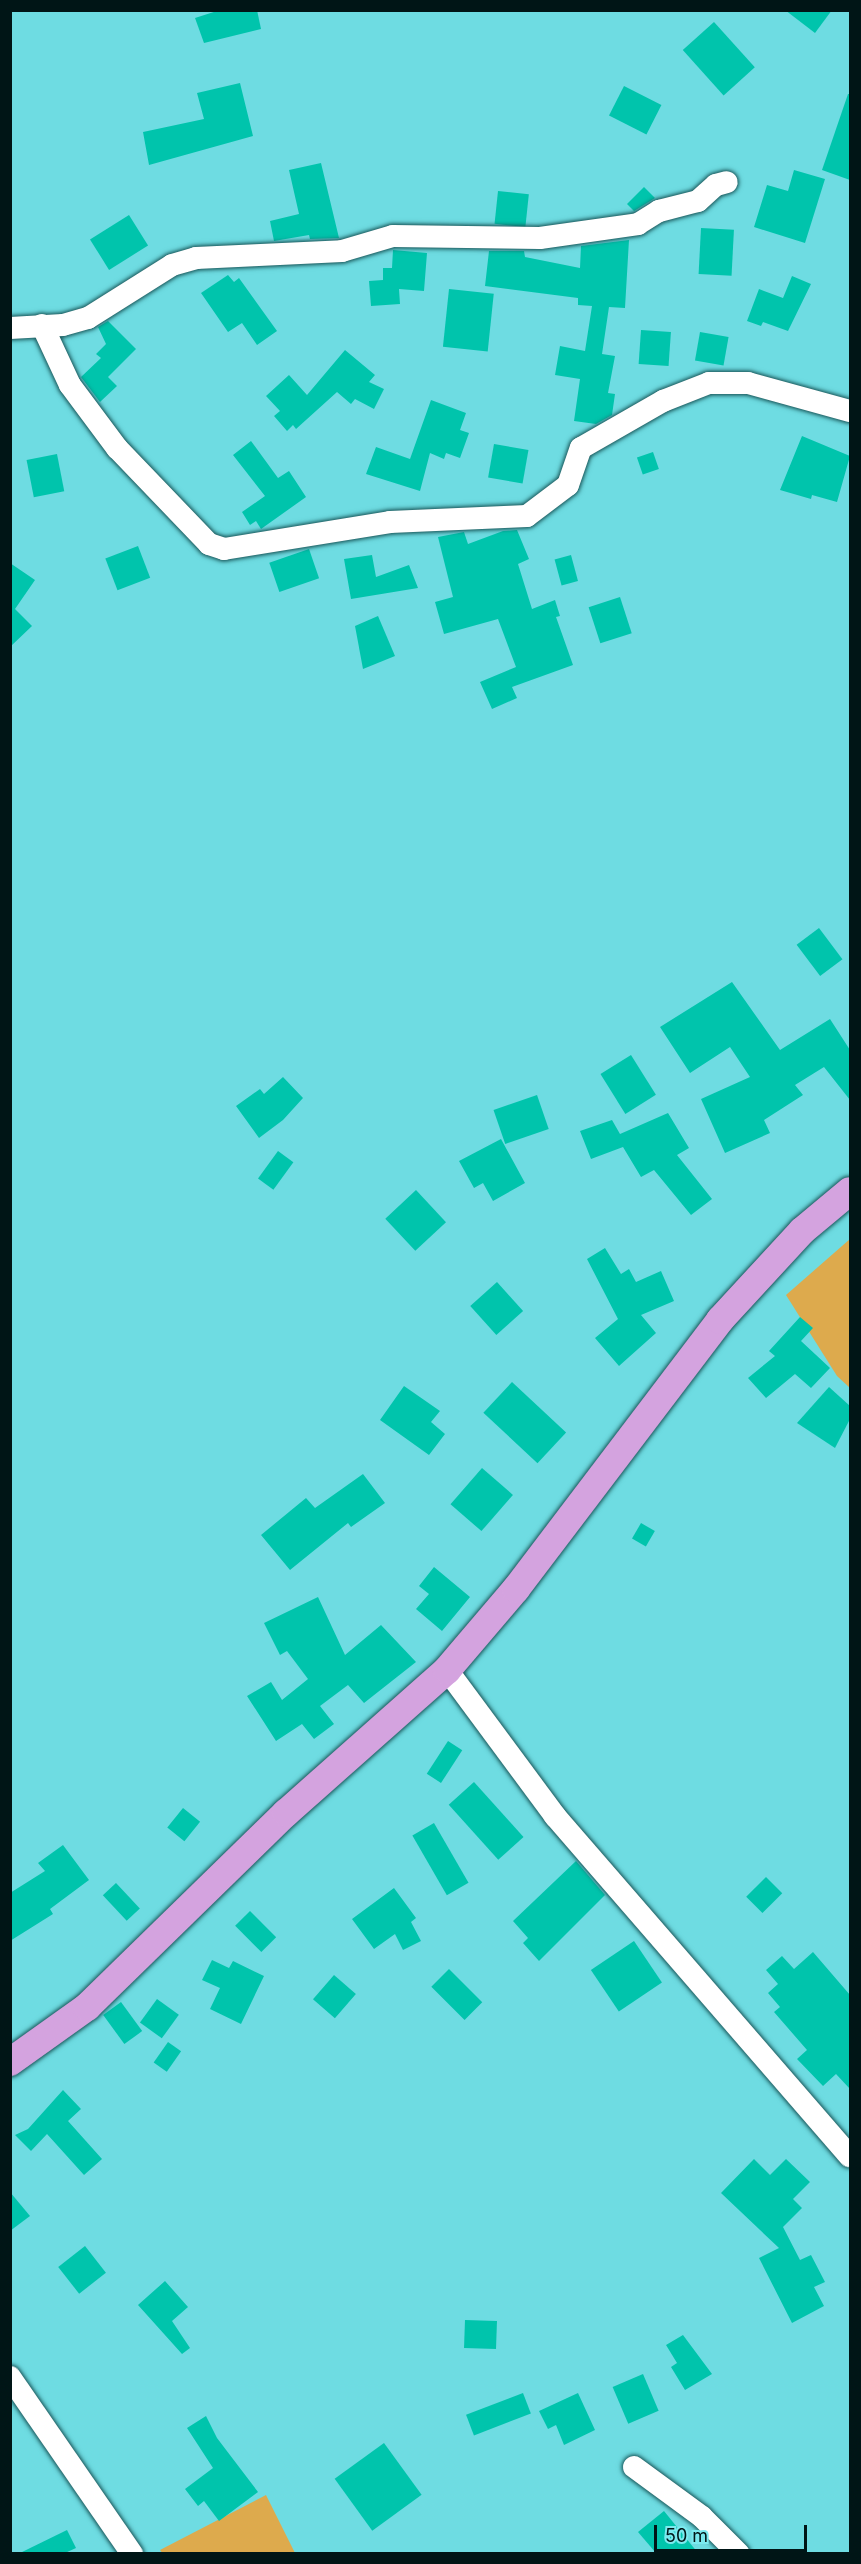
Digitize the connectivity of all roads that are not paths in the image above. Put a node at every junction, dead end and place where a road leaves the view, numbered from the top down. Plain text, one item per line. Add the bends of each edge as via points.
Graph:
1 (727, 182) dead end
2 (42, 325) junction
3 (10, 328) edge
4 (850, 411) edge
5 (850, 1191) edge
6 (447, 1671) junction
7 (10, 2062) edge
8 (850, 2156) edge
9 (10, 2377) edge
10 (634, 2467) dead end
11 (132, 2553) edge
12 (739, 2553) edge

1 - 2 street via 716,185 698,201 659,211 638,224 540,238 393,236 342,251 196,258 172,265 88,318
2 - 3 street
2 - 4 street via 70,385 117,448 209,544 224,549 390,522 527,516 568,485 581,448 663,401 709,383 748,383
5 - 6 main road via 802,1231 720,1320 516,1589
6 - 7 main road via 286,1813 87,2007
6 - 8 street via 555,1816
9 - 11 street
10 - 12 street via 702,2517

